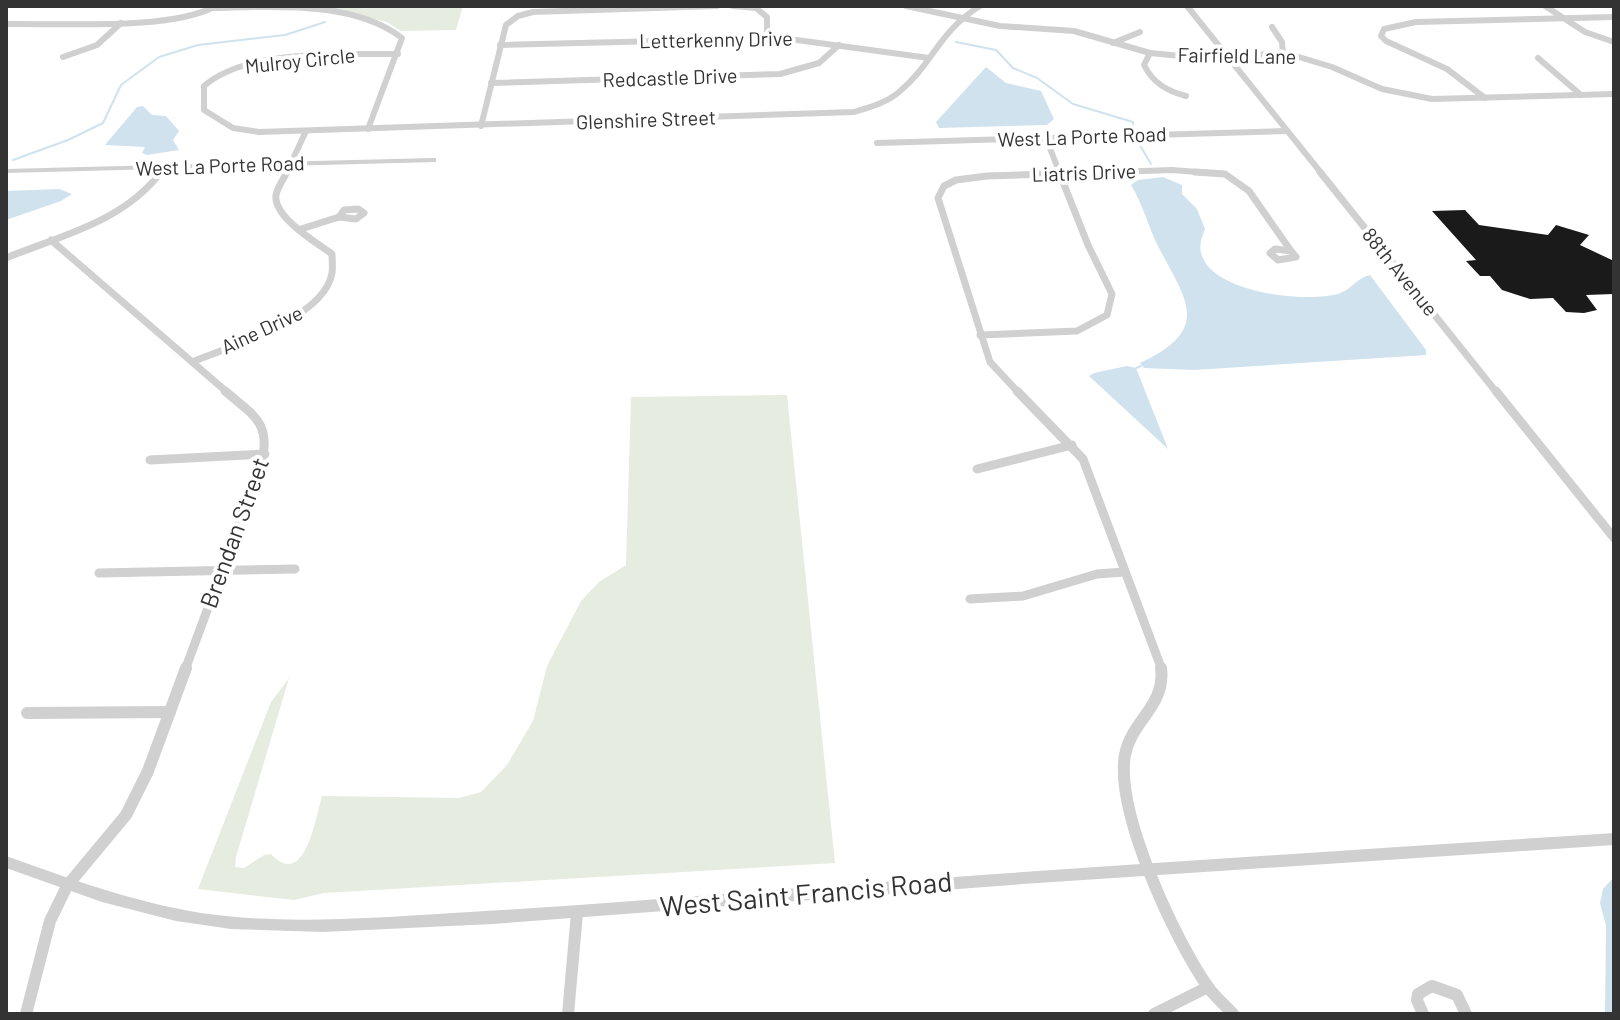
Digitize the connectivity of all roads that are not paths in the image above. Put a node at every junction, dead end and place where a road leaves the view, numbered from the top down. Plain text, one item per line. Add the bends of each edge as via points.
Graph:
1 (717, 6) edge
2 (733, 6) edge
3 (906, 6) edge
4 (980, 6) edge
5 (1187, 6) edge
6 (1545, 6) edge
7 (214, 7) edge
8 (959, 17) junction
9 (1614, 17) edge
10 (1562, 18) junction
11 (121, 23) junction
12 (6, 24) edge
13 (1272, 27) dead end
14 (1140, 32) dead end
15 (767, 38) junction
16 (1614, 42) edge
17 (1113, 43) junction
18 (500, 45) junction
19 (839, 45) junction
20 (1150, 53) junction
21 (398, 54) junction
22 (1283, 54) junction
23 (1227, 55) junction
24 (63, 57) dead end
25 (929, 58) junction
26 (1538, 58) dead end
27 (491, 83) junction
28 (1614, 94) edge
29 (1581, 95) junction
30 (1186, 96) dead end
31 (1485, 98) junction
32 (481, 126) junction
33 (368, 129) junction
34 (306, 131) junction
35 (1287, 131) junction
36 (266, 132) joint
37 (1046, 138) junction
38 (877, 143) dead end
39 (433, 160) dead end
40 (290, 164) junction
41 (164, 168) junction
42 (6, 171) edge
43 (1062, 174) junction
44 (339, 217) dead end
45 (301, 229) junction
46 (51, 240) junction
47 (1291, 251) dead end
48 (6, 258) edge
49 (980, 335) junction
50 (192, 362) junction
51 (1072, 445) junction
52 (265, 454) junction
53 (150, 460) dead end
54 (977, 469) dead end
55 (1614, 538) edge
56 (295, 569) dead end
57 (221, 572) junction
58 (1125, 572) junction
59 (99, 573) dead end
60 (970, 599) dead end
61 (170, 712) junction
62 (27, 713) dead end
63 (1614, 839) edge
64 (6, 862) edge
65 (1150, 869) junction
66 (67, 886) junction
67 (577, 913) junction
68 (1208, 987) junction
69 (26, 1014) edge
70 (568, 1014) edge
71 (1154, 1014) edge
72 (1233, 1014) edge
73 (1423, 1014) edge
74 (1466, 1014) edge

1 - 18 street via 547,10 518,16 506,25
2 - 15 street via 756,8 767,17
3 - 8 street, Fairfield Lane
4 - 8 street, Glenshire Street
5 - 23 street, 88th Avenue
6 - 10 street
7 - 11 street via 167,21
7 - 21 street via 290,9 384,23 402,38
8 - 17 street, Fairfield Lane via 1022,29 1074,31
8 - 25 street, Glenshire Street
9 - 10 street
10 - 16 street
10 - 31 street via 1416,22 1384,29 1381,36 1386,41 1447,69
11 - 12 street
11 - 24 street via 92,48
13 - 22 street
14 - 17 street
15 - 18 street, Letterkenny Drive
15 - 19 street, Letterkenny Drive
17 - 20 street, Fairfield Lane
18 - 27 street
19 - 25 street, Letterkenny Drive
19 - 27 street, Redcastle Drive via 819,63 780,74
20 - 23 street, Fairfield Lane
20 - 30 street via 1144,65 1149,77
21 - 33 street
21 - 36 street, Mulroy Circle via 259,62 230,69 205,85 207,113 233,128
22 - 23 street, Fairfield Lane
22 - 31 street, Fairfield Lane via 1404,96
23 - 35 street, 88th Avenue
25 - 32 street, Glenshire Street via 897,97 854,112
26 - 29 street
27 - 32 street
28 - 29 street, Fairfield Lane
29 - 31 street, Fairfield Lane
32 - 33 street, Glenshire Street
33 - 34 street, Glenshire Street
34 - 36 street, Glenshire Street
34 - 40 street, Aine Drive
35 - 37 street, West La Porte Road
35 - 55 street, 88th Avenue
37 - 38 street, West La Porte Road
37 - 43 street
39 - 40 street, West La Porte Road
40 - 41 street, West La Porte Road
40 - 45 street, Aine Drive via 276,205
41 - 42 street, West La Porte Road
41 - 46 street via 143,196 120,212
43 - 47 street, Liatris Drive via 1225,174 1249,191
43 - 49 street, Liatris Drive via 970,177 944,186 938,202
43 - 49 street via 1112,294 1107,315 1077,331
44 - 45 street
45 - 50 street, Aine Drive via 334,261 317,301 290,320
46 - 48 street
46 - 50 street, Brendan Street
49 - 51 street via 995,369
50 - 52 street, Brendan Street via 257,418 267,440
51 - 54 street
51 - 58 street via 1083,459
52 - 53 street
52 - 57 street, Brendan Street
56 - 57 street
57 - 59 street
57 - 61 street, Brendan Street
58 - 60 street via 1097,574 1023,596
58 - 65 street via 1163,674 1159,701 1129,742 1122,764 1125,794
61 - 62 street
61 - 66 street, Brendan Street via 126,815
63 - 65 street, West Saint Francis Road
64 - 66 street, West Saint Francis Road
65 - 67 street, West Saint Francis Road
65 - 68 street via 1167,914
66 - 67 street, West Saint Francis Road via 179,915 274,926
66 - 69 street, Brendan Street via 50,921
67 - 70 street
68 - 71 street
68 - 72 street
73 - 74 street via 1418,994 1435,985 1457,995

